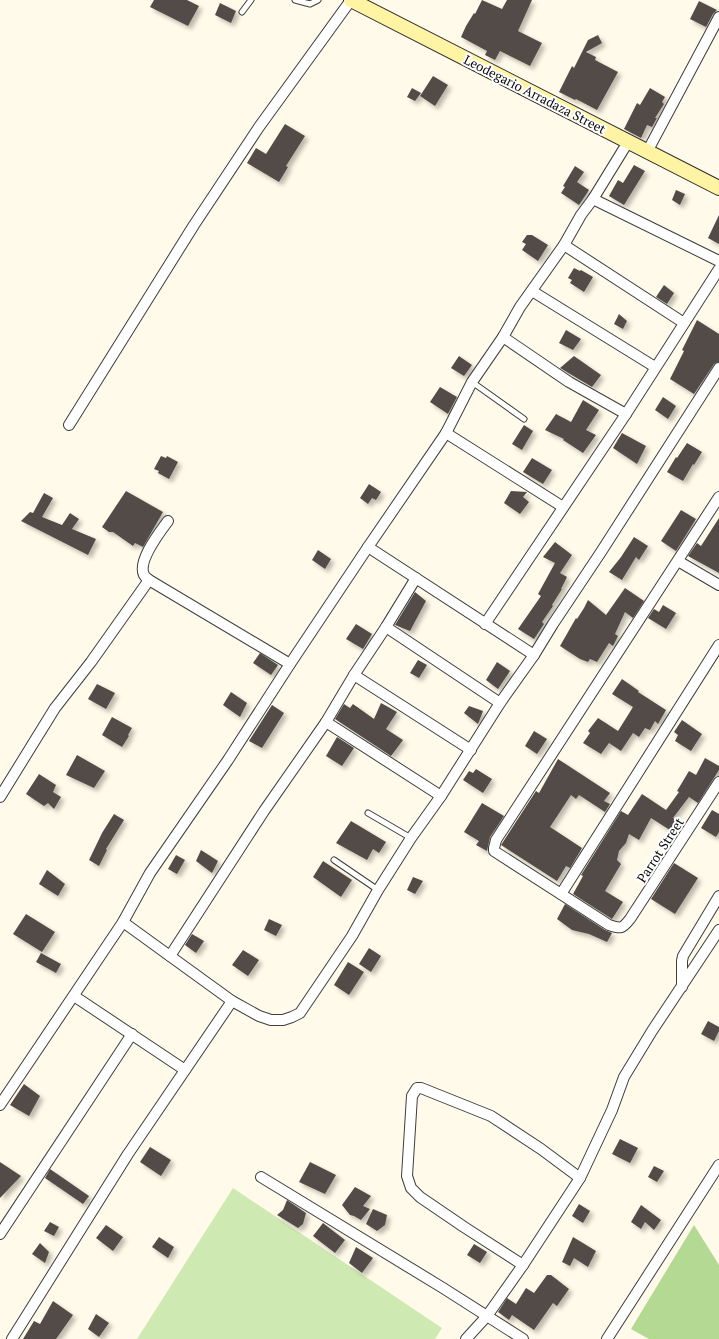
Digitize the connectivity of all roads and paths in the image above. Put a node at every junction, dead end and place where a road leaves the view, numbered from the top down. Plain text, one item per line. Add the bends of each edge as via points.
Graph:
1 (251, 0) edge
2 (295, 0) edge
3 (318, 0) edge
4 (351, 0) edge
5 (242, 12) dead end
6 (719, 17) edge
7 (628, 142) junction
8 (647, 152) junction
9 (719, 188) edge
10 (593, 199) junction
11 (564, 245) junction
12 (719, 261) edge
13 (719, 269) edge
14 (532, 292) junction
15 (684, 323) junction
16 (503, 338) junction
17 (655, 367) junction
18 (719, 368) edge
19 (472, 382) junction
20 (626, 414) junction
21 (524, 419) dead end
22 (69, 425) dead end
23 (446, 433) junction
24 (719, 497) edge
25 (563, 507) junction
26 (168, 521) dead end
27 (368, 547) junction
28 (678, 560) junction
29 (416, 578) junction
30 (149, 580) junction
31 (719, 585) edge
32 (485, 624) junction
33 (386, 627) junction
34 (719, 645) edge
35 (534, 655) junction
36 (290, 664) junction
37 (354, 675) junction
38 (500, 703) junction
39 (326, 722) junction
40 (471, 750) junction
41 (719, 782) edge
42 (441, 796) junction
43 (0, 797) edge
44 (368, 813) dead end
45 (411, 838) junction
46 (334, 860) dead end
47 (378, 890) junction
48 (561, 894) junction
49 (719, 896) edge
50 (123, 922) junction
51 (719, 930) edge
52 (170, 956) junction
53 (698, 962) junction
54 (682, 965) junction
55 (682, 987) junction
56 (74, 996) junction
57 (232, 1001) junction
58 (132, 1034) junction
59 (185, 1070) junction
60 (0, 1105) edge
61 (719, 1165) edge
62 (261, 1177) dead end
63 (580, 1178) junction
64 (0, 1234) edge
65 (523, 1264) junction
66 (487, 1316) junction
67 (12, 1339) edge
68 (466, 1339) edge
69 (523, 1339) edge
70 (607, 1339) edge

1 - 5 lane
2 - 3 lane via 310,4
4 - 7 street, Leodegario Arradaza Street
4 - 22 street via 258,127 194,224
6 - 8 street
7 - 8 street, Leodegario Arradaza Street
7 - 10 street
8 - 9 street, Leodegario Arradaza Street
10 - 11 street
10 - 12 street
11 - 14 street
11 - 15 street
13 - 15 street
14 - 16 street via 520,307
14 - 17 street
15 - 17 street
16 - 19 street
16 - 20 street via 569,382
17 - 20 street
18 - 35 street
19 - 21 lane
19 - 23 street
20 - 25 street
23 - 25 street
23 - 27 street
24 - 28 street
25 - 32 street
26 - 30 street via 147,553 143,566 144,575
27 - 29 street
27 - 36 street
28 - 31 street
28 - 48 street via 496,840 496,854
29 - 32 street
29 - 33 street
30 - 36 street
30 - 43 street via 56,708
32 - 35 street
33 - 37 street
33 - 38 street
34 - 48 street
35 - 38 street
36 - 50 street via 150,873
37 - 39 street
37 - 40 street
38 - 40 street
39 - 42 street
39 - 52 street via 264,811
40 - 42 street
41 - 48 street, Parrot Street via 623,927 619,929 609,925
42 - 45 street
44 - 45 lane
45 - 47 street
46 - 47 lane
47 - 57 street via 352,936 300,1013 283,1020 271,1020
49 - 54 street via 683,956
50 - 52 street
50 - 56 street
51 - 53 street
52 - 57 street
53 - 54 street
53 - 55 street
54 - 55 street
55 - 63 street via 624,1077 612,1110
56 - 58 street
56 - 60 street
57 - 59 street
58 - 59 street
58 - 64 street
59 - 67 street via 124,1160
61 - 70 street
62 - 66 street
63 - 65 street
63 - 65 street via 490,1116 421,1088 415,1090 412,1096 407,1154 407,1176 411,1188 420,1197
65 - 66 street
66 - 68 street
66 - 69 street

